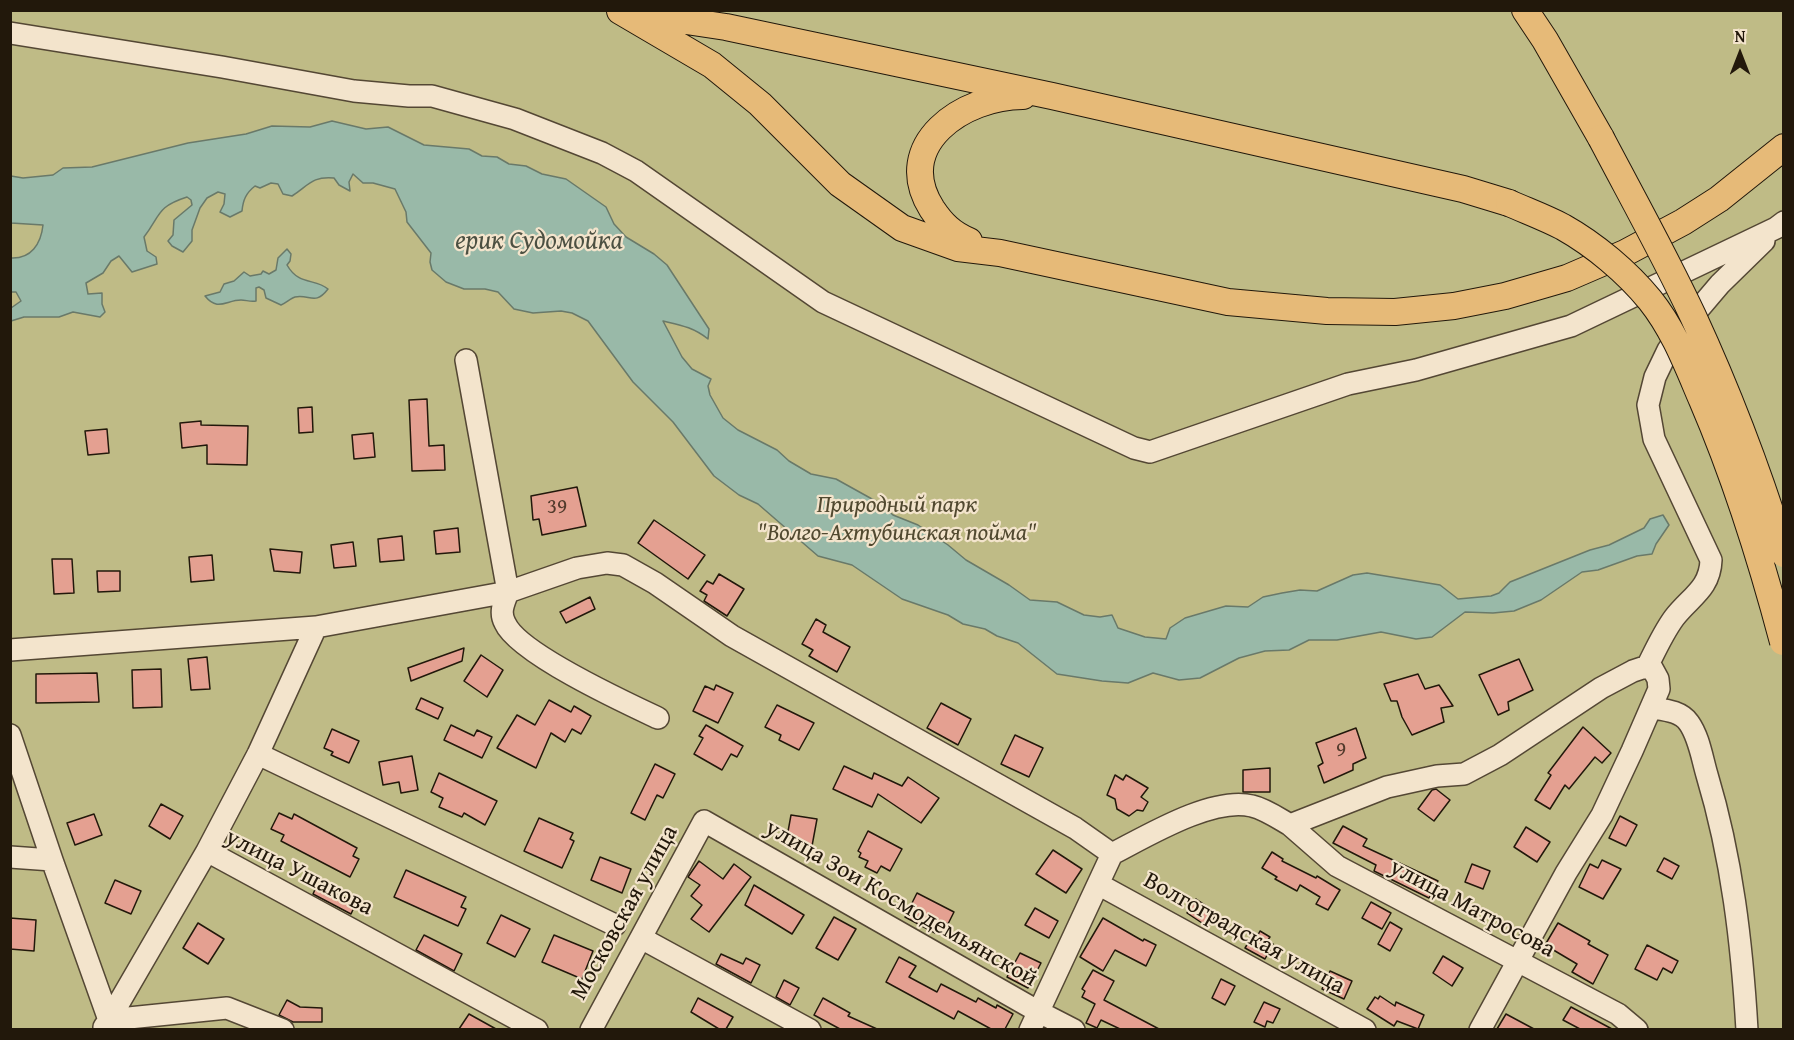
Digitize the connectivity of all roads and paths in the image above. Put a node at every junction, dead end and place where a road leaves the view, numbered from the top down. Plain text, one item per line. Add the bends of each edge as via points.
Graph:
1 (615, 10) edge
2 (1525, 10) edge
3 (1535, 10) edge
4 (620, 11) edge
5 (10, 33) edge
6 (1545, 40) junction
7 (1052, 96) junction
8 (1784, 147) edge
9 (1780, 225) edge
10 (1000, 253) junction
11 (466, 360) dead end
12 (1784, 554) edge
13 (508, 592) junction
14 (316, 627) junction
15 (1783, 642) edge
16 (10, 650) edge
17 (1647, 667) junction
18 (1652, 708) junction
19 (658, 718) dead end
20 (10, 735) edge
21 (258, 754) junction
22 (18, 783) edge
23 (704, 821) joint
24 (1290, 825) junction
25 (207, 851) junction
26 (1112, 854) junction
27 (10, 857) edge
28 (52, 860) junction
29 (1098, 884) junction
30 (615, 925) dead end
31 (641, 938) junction
32 (1517, 962) junction
33 (1035, 1021) edge
34 (106, 1024) edge
35 (283, 1029) edge
36 (537, 1029) edge
37 (591, 1029) edge
38 (810, 1029) edge
39 (1074, 1029) edge
40 (1365, 1029) edge
41 (1480, 1029) edge
42 (1636, 1029) edge
43 (1747, 1029) edge

1 - 4 main road
2 - 6 main road
3 - 6 main road
4 - 7 main road via 726,27
4 - 10 main road via 712,65 760,104 840,184 902,228 958,249
5 - 9 street via 354,90 432,96 515,119 602,153 636,171 823,302 1134,448 1150,452 1348,384 1416,370 1571,326
6 - 12 main road, bridge via 1661,251 1717,369
7 - 10 main road via 1013,96 965,110 948,120 923,151 920,174 925,197 940,221 955,235
7 - 15 main road, bridge via 1509,203 1563,227 1593,247 1649,299 1670,328 1745,510
8 - 10 main road via 1719,199 1625,253 1567,278 1454,306 1395,312 1327,311 1228,302
9 - 17 street via 1686,324 1668,350 1651,390 1648,405 1654,439 1711,561 1706,583 1673,618
11 - 13 street
13 - 14 street
13 - 19 street via 501,609 505,624 522,643 599,691
13 - 26 street via 577,568 607,563 624,565 732,636 1075,828
14 - 16 street
14 - 21 street
17 - 18 street via 1658,679 1659,689
17 - 24 street via 1601,688 1500,755 1464,774 1387,787
18 - 32 street via 1602,815
18 - 43 street via 1683,716 1695,735 1727,854
20 - 22 street
21 - 25 street
21 - 30 street
22 - 28 street
23 - 31 street, Московская улица
23 - 33 street, улица Зои Космодемьянской
24 - 26 street, улица Матросова via 1252,806 1231,804 1163,828
24 - 32 street, улица Матросова via 1337,867
25 - 34 street, улица Ушакова
25 - 36 street, улица Ушакова
26 - 29 street
27 - 28 street
28 - 34 street
29 - 33 street
29 - 40 street, Волгоградская улица
31 - 37 street, Московская улица
31 - 38 street
32 - 41 street
32 - 42 street, улица Матросова via 1618,1014
33 - 39 street, улица Зои Космодемьянской
34 - 35 street via 227,1008

